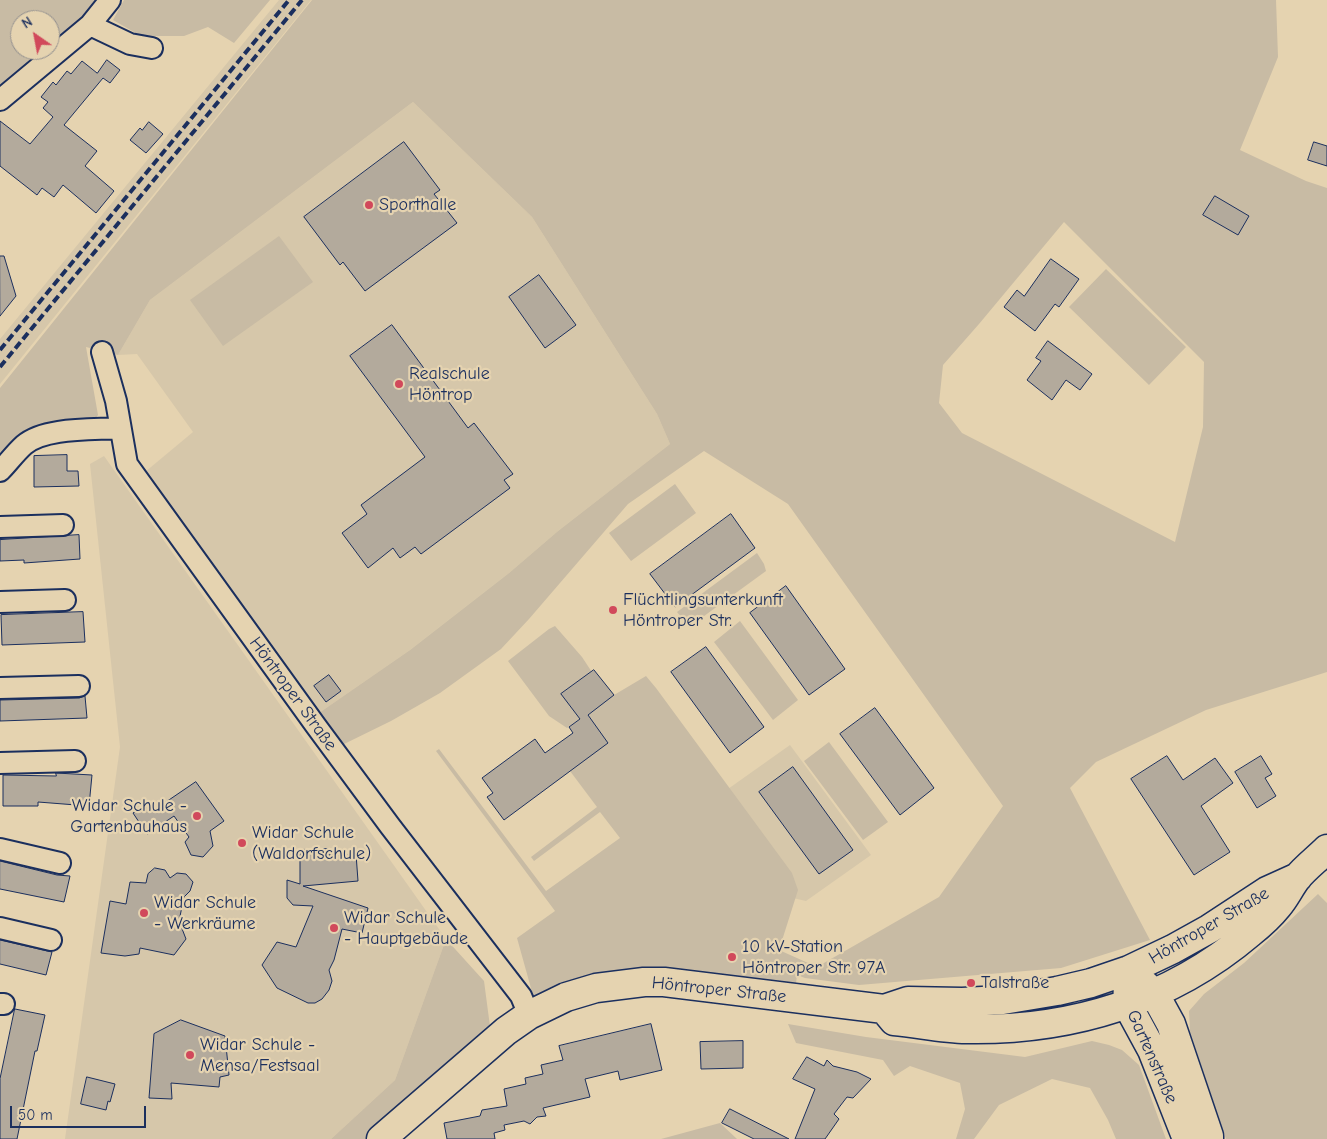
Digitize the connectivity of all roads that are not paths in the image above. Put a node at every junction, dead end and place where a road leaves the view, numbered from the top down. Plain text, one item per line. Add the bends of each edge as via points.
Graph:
1 (110, 0) edge
2 (90, 25) junction
3 (152, 48) dead end
4 (0, 100) edge
5 (102, 352) dead end
6 (120, 428) junction
7 (0, 472) edge
8 (63, 525) dead end
9 (0, 527) edge
10 (64, 600) dead end
11 (0, 602) edge
12 (79, 686) dead end
13 (0, 688) edge
14 (75, 761) dead end
15 (0, 763) edge
16 (0, 849) edge
17 (1327, 849) edge
18 (60, 863) dead end
19 (1298, 877) junction
20 (0, 928) edge
21 (51, 940) dead end
22 (1130, 970) junction
23 (1188, 977) junction
24 (1154, 993) junction
25 (1127, 1004) junction
26 (884, 1009) junction
27 (529, 1015) junction
28 (1177, 1040) junction
29 (381, 1139) edge
30 (1187, 1139) edge
31 (1209, 1139) edge

1 - 2 street
2 - 3 street via 130,44
2 - 4 street
5 - 6 street, Höntroper Straße via 116,400
6 - 7 street via 62,432 36,438 24,445
6 - 27 street, Höntroper Straße via 127,464 139,482 384,818 521,996
8 - 9 street
10 - 11 street
12 - 13 street
14 - 15 street
16 - 18 street
17 - 19 street, Höntroper Straße
19 - 22 street, Höntroper Straße via 1267,891 1202,933
19 - 23 street, Höntroper Straße via 1278,906 1250,933
20 - 21 street
22 - 24 street, Gartenstraße
22 - 25 street, Gartenstraße
22 - 26 street, Höntroper Straße via 1066,989 1003,1000 908,1001
23 - 24 street, Höntroper Straße
23 - 28 street, Gartenstraße via 1180,1007
24 - 25 street, Höntroper Straße
24 - 28 street, Gartenstraße
25 - 26 street, Höntroper Straße via 1100,1014 1054,1023 965,1029 894,1020
25 - 30 street, Gartenstraße via 1152,1050
26 - 27 street, Höntroper Straße via 644,982 596,988 566,997
27 - 29 street, Höntroper Straße via 493,1041
28 - 31 street, Gartenstraße

